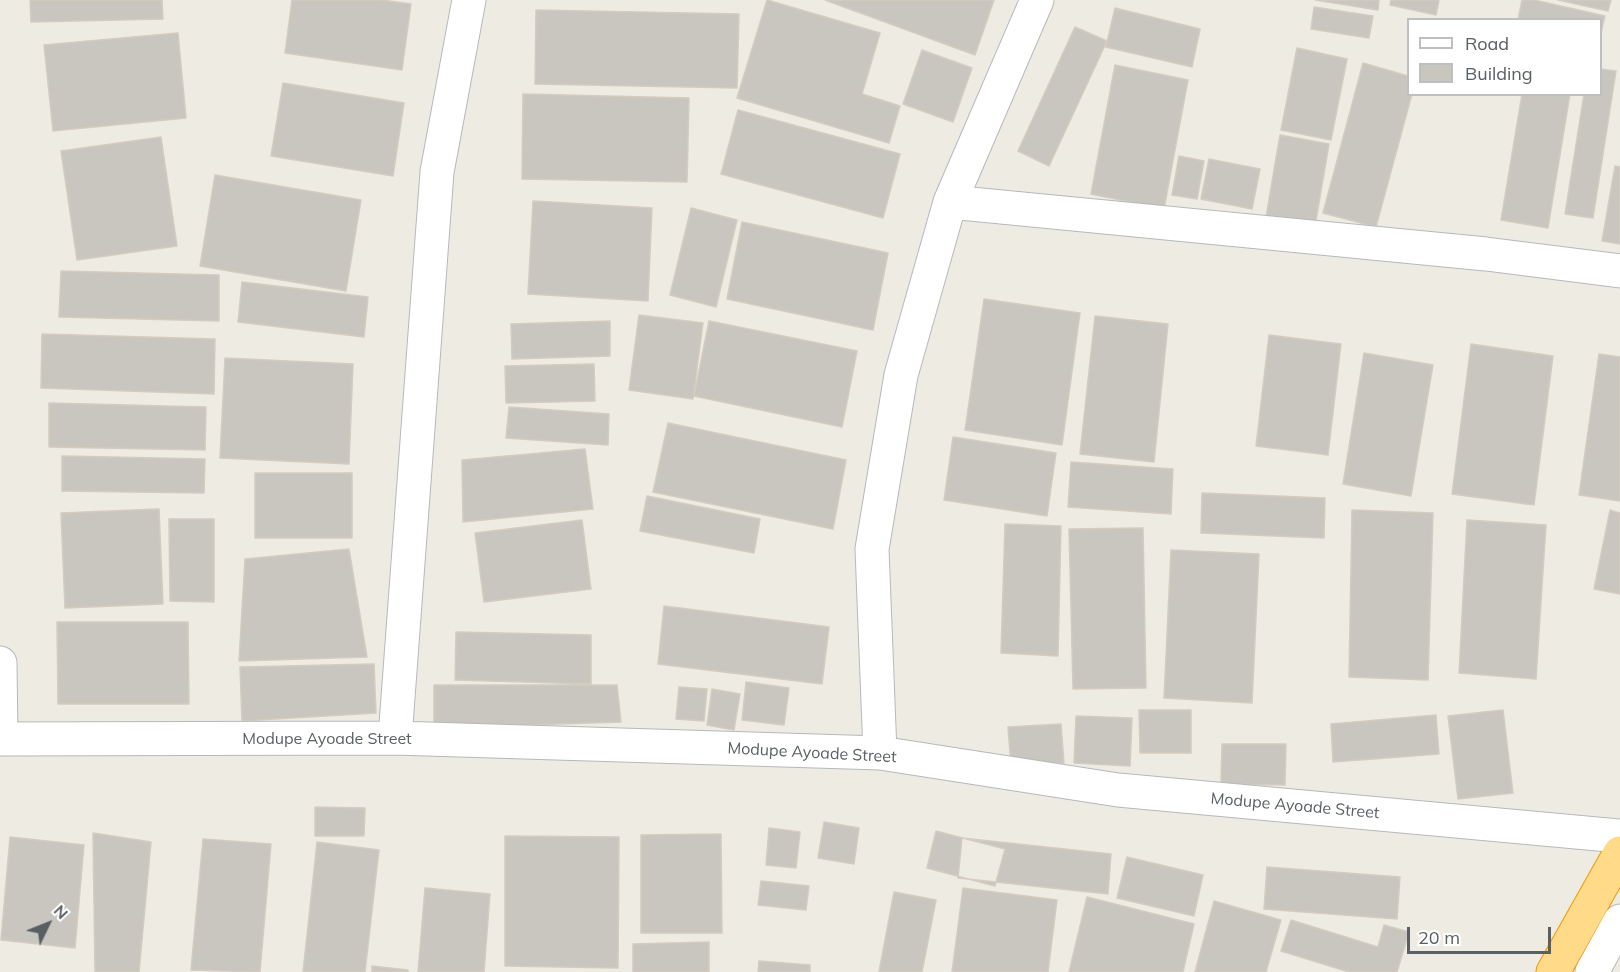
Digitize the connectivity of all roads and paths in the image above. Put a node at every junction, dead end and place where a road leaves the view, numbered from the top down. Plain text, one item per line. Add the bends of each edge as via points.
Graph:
1 (469, 0) edge
2 (1037, 0) edge
3 (950, 202) junction
4 (1620, 271) edge
5 (0, 663) edge
6 (395, 738) junction
7 (0, 739) edge
8 (880, 753) junction
9 (1620, 836) edge
10 (1620, 853) edge
11 (1620, 921) edge
12 (1553, 972) edge
13 (1592, 972) edge

1 - 6 street via 437,171
2 - 3 street
3 - 4 street via 1486,254
3 - 8 street via 901,375 872,549
5 - 7 street
6 - 7 street, Modupe Ayoade Street
6 - 8 street, Modupe Ayoade Street
8 - 9 street, Modupe Ayoade Street via 1118,790
10 - 12 highway
11 - 13 street

